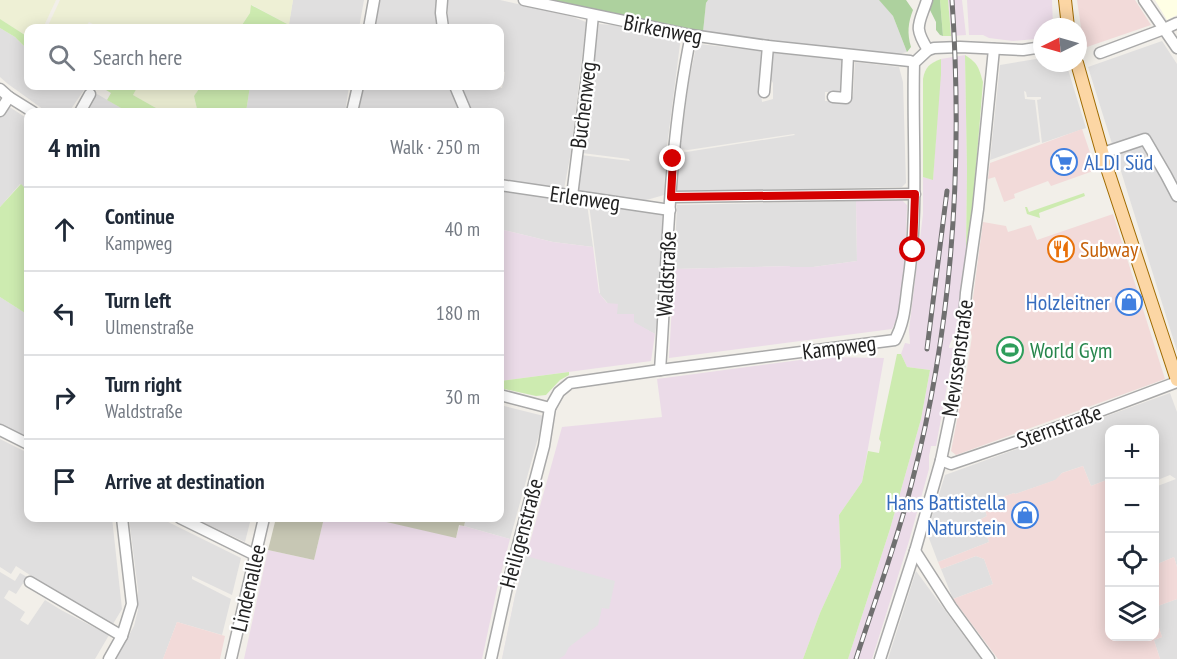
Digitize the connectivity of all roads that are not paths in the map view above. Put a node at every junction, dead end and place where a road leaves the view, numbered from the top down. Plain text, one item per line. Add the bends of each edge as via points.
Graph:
1 (374, 0) edge
2 (442, 0) edge
3 (524, 0) edge
4 (927, 0) edge
5 (1065, 0) edge
6 (1144, 0) edge
7 (593, 15) junction
8 (1067, 18) edge
9 (1177, 23) edge
10 (370, 24) edge
11 (442, 24) edge
12 (1164, 29) junction
13 (690, 35) junction
14 (768, 46) junction
15 (1033, 48) edge
16 (1177, 48) edge
17 (928, 50) junction
18 (994, 50) junction
19 (1100, 53) dead end
20 (848, 55) junction
21 (914, 63) junction
22 (1080, 72) edge
23 (0, 89) edge
24 (356, 90) edge
25 (457, 90) edge
26 (764, 92) dead end
27 (90, 94) dead end
28 (9, 97) junction
29 (832, 97) dead end
30 (27, 108) edge
31 (82, 108) edge
32 (353, 108) edge
33 (464, 108) edge
34 (0, 111) edge
35 (1103, 153) junction
36 (504, 186) edge
37 (915, 194) junction
38 (572, 196) junction
39 (1177, 196) edge
40 (671, 197) junction
41 (670, 210) junction
42 (660, 370) junction
43 (1177, 381) edge
44 (504, 396) edge
45 (550, 408) junction
46 (0, 430) edge
47 (24, 442) edge
48 (941, 460) junction
49 (122, 522) edge
50 (188, 522) edge
51 (263, 522) edge
52 (915, 551) junction
53 (255, 555) junction
54 (30, 582) dead end
55 (122, 636) junction
56 (109, 659) edge
57 (231, 659) edge
58 (491, 659) edge
59 (880, 659) edge
60 (988, 659) edge

1 - 10 street
2 - 11 street
3 - 7 street, Birkenweg
4 - 17 street via 918,27
5 - 8 main road
6 - 12 street
7 - 13 street, Birkenweg
7 - 38 street, Buchenweg
9 - 12 street
12 - 16 street
12 - 19 street
13 - 14 street, Birkenweg
13 - 40 street, Waldstraße
14 - 20 street, Birkenweg
14 - 26 street
15 - 18 street
17 - 18 street
17 - 21 street
18 - 48 street, Mevissenstraße via 962,343
20 - 21 street, Birkenweg
20 - 29 street via 846,98
21 - 37 street, Kampweg
22 - 35 main road
23 - 28 street
24 - 32 street
25 - 33 street
27 - 31 street
28 - 30 street
28 - 34 street
35 - 39 street via 1145,139
35 - 43 main road
36 - 38 street, Erlenweg
37 - 40 street
37 - 42 street, Kampweg via 913,250 902,326 895,340
38 - 41 street, Erlenweg
40 - 41 street, Waldstraße
41 - 42 street, Waldstraße
42 - 45 street, Kampweg via 570,383
43 - 48 street, Sternstraße via 951,464
44 - 45 street
45 - 58 street, Heiligenstraße
46 - 47 street
48 - 52 street, Mevissenstraße
49 - 55 street via 132,604
50 - 53 street
51 - 53 street, Lindenallee
52 - 59 street, Mevissenstraße
52 - 60 street
53 - 57 street, Lindenallee
54 - 55 street
55 - 56 street

